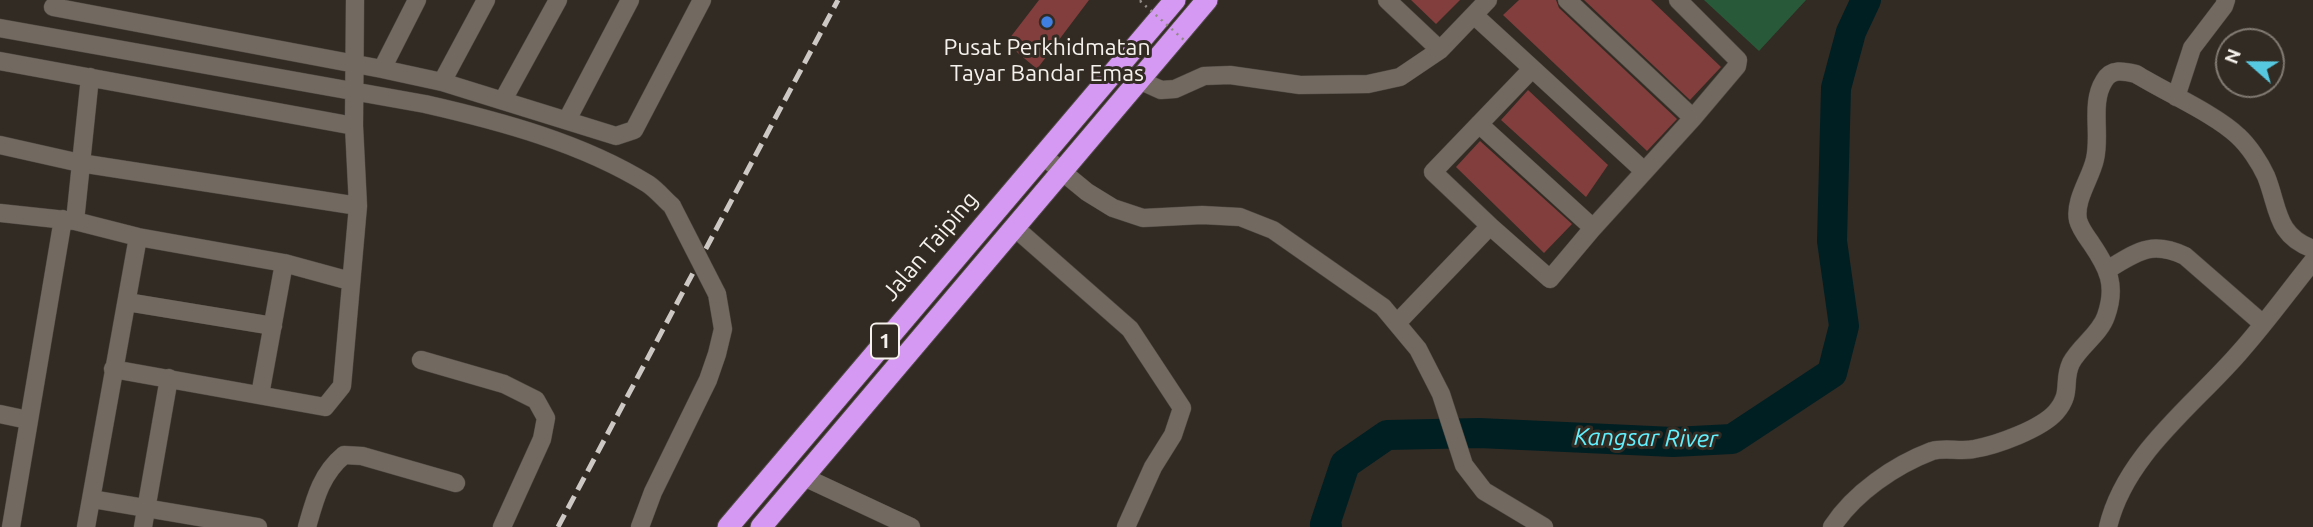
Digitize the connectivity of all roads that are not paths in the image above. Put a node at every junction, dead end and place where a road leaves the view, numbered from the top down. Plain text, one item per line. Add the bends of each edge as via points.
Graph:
1 (355, 0) edge
2 (417, 0) edge
3 (486, 0) edge
4 (558, 0) edge
5 (630, 0) edge
6 (702, 0) edge
7 (1175, 0) edge
8 (1207, 0) edge
9 (1387, 0) edge
10 (1488, 0) edge
11 (1567, 0) edge
12 (1678, 0) edge
13 (2226, 0) edge
14 (54, 3) edge
15 (1474, 15) junction
16 (1, 32) edge
17 (48, 35) junction
18 (1440, 50) junction
19 (0, 61) edge
20 (354, 62) junction
21 (382, 69) junction
22 (1532, 69) junction
23 (90, 77) junction
24 (1139, 80) junction
25 (442, 82) junction
26 (355, 92) junction
27 (2176, 97) junction
28 (503, 100) junction
29 (1693, 118) junction
30 (567, 120) junction
31 (1479, 124) junction
32 (354, 126) junction
33 (0, 145) edge
34 (1042, 155) junction
35 (80, 163) junction
36 (1061, 171) junction
37 (1644, 172) junction
38 (359, 206) junction
39 (0, 213) edge
40 (69, 220) junction
41 (1490, 226) junction
42 (1014, 228) junction
43 (1593, 228) junction
44 (138, 237) junction
45 (2313, 249) edge
46 (2313, 261) edge
47 (284, 262) junction
48 (2107, 270) junction
49 (350, 281) junction
50 (127, 302) junction
51 (1396, 323) junction
52 (2263, 324) junction
53 (273, 326) junction
54 (421, 360) dead end
55 (113, 369) junction
56 (169, 378) junction
57 (260, 395) junction
58 (0, 414) edge
59 (28, 420) junction
60 (804, 477) junction
61 (456, 483) dead end
62 (653, 492) junction
63 (92, 499) junction
64 (147, 507) junction
65 (727, 525) edge
66 (11, 527) edge
67 (86, 527) edge
68 (143, 527) edge
69 (258, 527) edge
70 (307, 527) edge
71 (502, 527) edge
72 (625, 527) edge
73 (640, 527) edge
74 (761, 527) edge
75 (911, 527) edge
76 (1126, 527) edge
77 (1544, 527) edge
78 (1832, 527) edge
79 (2108, 527) edge

1 - 20 street
2 - 21 street
3 - 25 street
4 - 28 street
5 - 30 street
6 - 30 street via 634,130 616,136
7 - 34 highway, Jalan Taiping / 1
8 - 24 highway, 1
9 - 18 street
10 - 15 street
11 - 29 street
12 - 29 street via 1738,60 1734,71
13 - 27 street via 2192,48
14 - 17 street
14 - 20 street
15 - 18 street
15 - 22 street
16 - 17 street
17 - 26 street
18 - 24 street via 1400,77 1368,84 1300,85 1230,75 1204,76 1161,90
19 - 23 street
20 - 21 street
20 - 26 street
21 - 25 street
22 - 31 street
22 - 37 street
23 - 32 street
23 - 35 street
24 - 36 highway, 1
25 - 28 street
26 - 32 street
26 - 62 street, bridge via 493,120 586,153 650,186 672,206 717,294 723,329 694,412
27 - 45 street via 2238,136 2265,175 2281,225 2292,239
27 - 48 street via 2122,70 2104,79 2097,106 2095,158 2077,212 2078,222
28 - 30 street
29 - 37 street
31 - 41 street via 1433,172
31 - 43 street
32 - 38 street
33 - 35 street
34 - 36 street
34 - 65 highway, Jalan Taiping / 1
35 - 38 street
35 - 40 street
36 - 42 highway, 1
36 - 51 street via 1113,208 1143,218 1240,217 1273,230 1383,307
37 - 43 street
38 - 49 street
39 - 40 street
40 - 44 street
40 - 59 street
41 - 43 street via 1550,279
41 - 51 street
42 - 60 highway, 1
42 - 76 street via 1130,329 1182,408
44 - 47 street
44 - 50 street
46 - 52 street
47 - 49 street
47 - 53 street
48 - 52 street via 2141,251 2170,249 2185,256
48 - 78 street via 2111,289 2105,318 2071,364 2067,396 2054,414 2014,438 1973,450 1934,450 1876,480
49 - 57 street via 342,386 325,407
50 - 53 street
50 - 55 street
51 - 77 street via 1419,349 1441,394 1464,465 1484,491
52 - 79 street via 2151,447 2122,490
53 - 57 street
54 - 71 street via 503,384 536,400 546,418 542,439
55 - 56 street
55 - 63 street
56 - 57 street
56 - 64 street
58 - 59 street
59 - 66 street
60 - 74 highway, 1
60 - 75 street
61 - 70 street via 344,455 318,489
62 - 72 street
62 - 73 street
63 - 64 street
63 - 67 street
64 - 68 street
64 - 69 street

